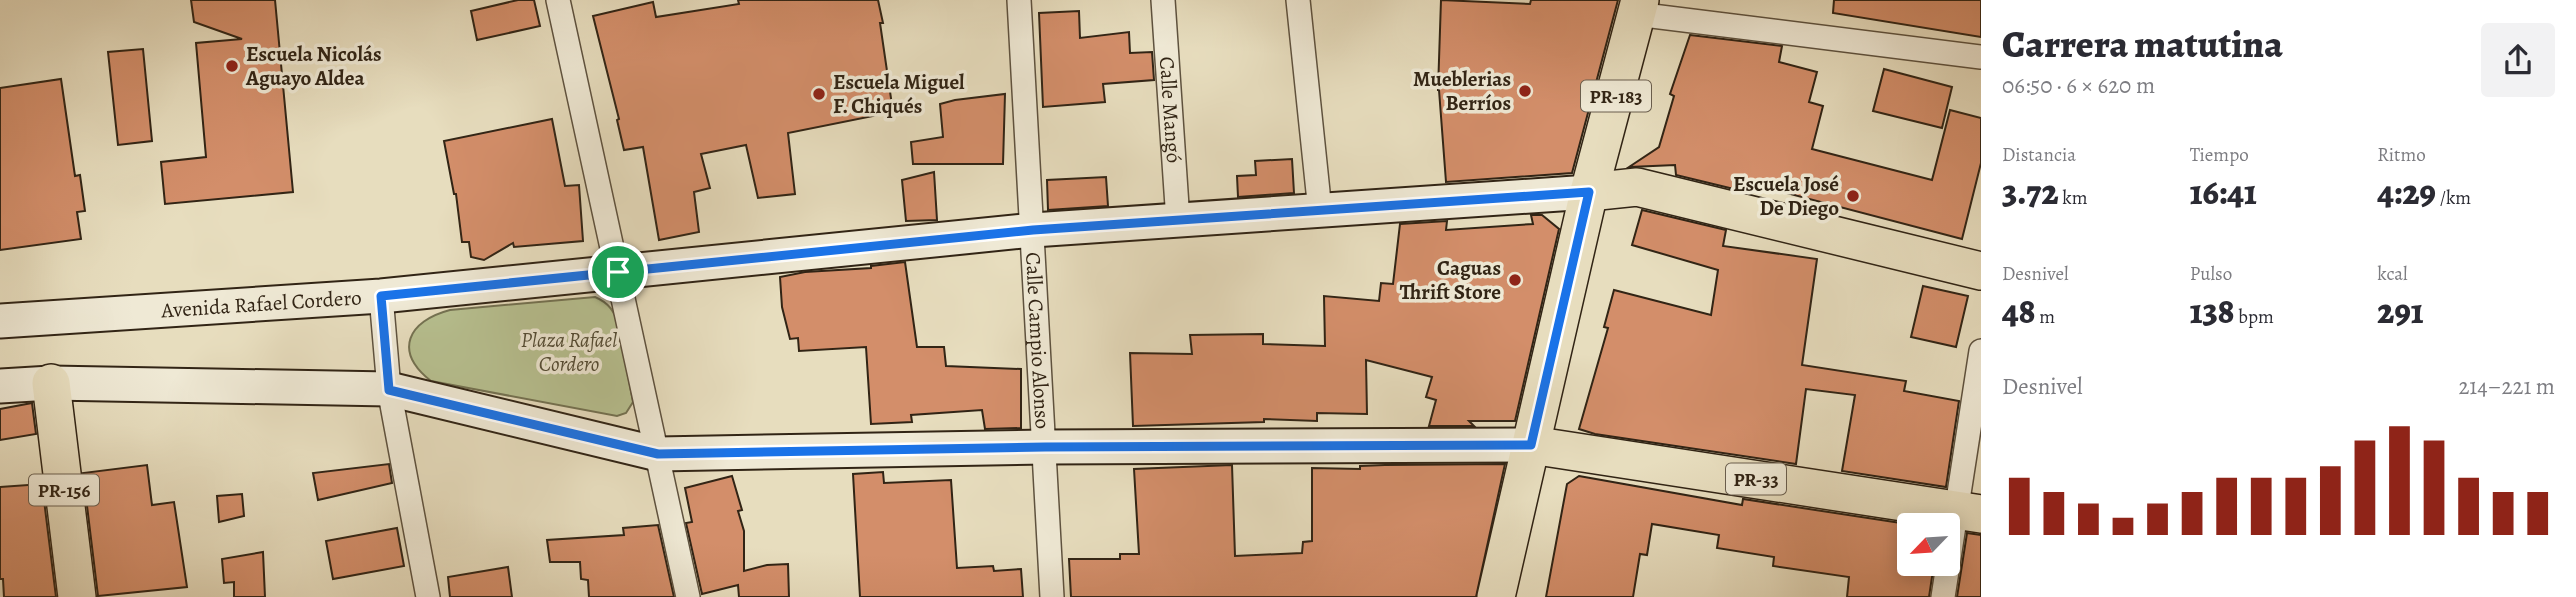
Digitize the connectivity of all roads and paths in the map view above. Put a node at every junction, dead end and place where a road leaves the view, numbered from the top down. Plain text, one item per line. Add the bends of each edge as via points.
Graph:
1 (558, 0) edge
2 (1019, 0) edge
3 (1163, 0) edge
4 (1298, 0) edge
5 (1638, 7) edge
6 (1981, 57) edge
7 (1589, 192) junction
8 (1320, 211) junction
9 (1178, 221) junction
10 (1033, 230) junction
11 (1981, 271) edge
12 (618, 272) junction
13 (381, 296) junction
14 (0, 321) edge
15 (1981, 351) edge
16 (51, 383) junction
17 (0, 386) edge
18 (389, 390) junction
19 (1531, 445) junction
20 (1045, 447) junction
21 (658, 454) junction
22 (1970, 512) edge
23 (77, 597) edge
24 (428, 597) edge
25 (688, 597) edge
26 (1052, 597) edge
27 (1496, 597) edge
28 (1943, 597) edge

1 - 12 street
2 - 10 street, Calle Campio Alonso
3 - 9 street, Calle Mangó
4 - 8 street
5 - 6 street
5 - 7 main road, PR-183
7 - 8 main road, Avenida Rafael Cordero
7 - 11 main road, Avenida Rafael Cordero via 1637,187
7 - 19 main road, PR-183
8 - 9 main road, Avenida Rafael Cordero
9 - 10 main road, Avenida Rafael Cordero
10 - 12 main road, Avenida Rafael Cordero
10 - 20 street, Calle Campio Alonso
12 - 13 main road, Avenida Rafael Cordero
12 - 21 street
13 - 14 main road, Avenida Rafael Cordero
13 - 18 street
15 - 22 street
16 - 17 main road
16 - 18 main road
16 - 23 main road, PR-156
18 - 21 main road
18 - 24 street
19 - 20 main road
19 - 22 main road, PR-33
19 - 27 main road, PR-183
20 - 21 main road
20 - 26 street, Calle Campio Alonso
21 - 25 street
22 - 28 street

